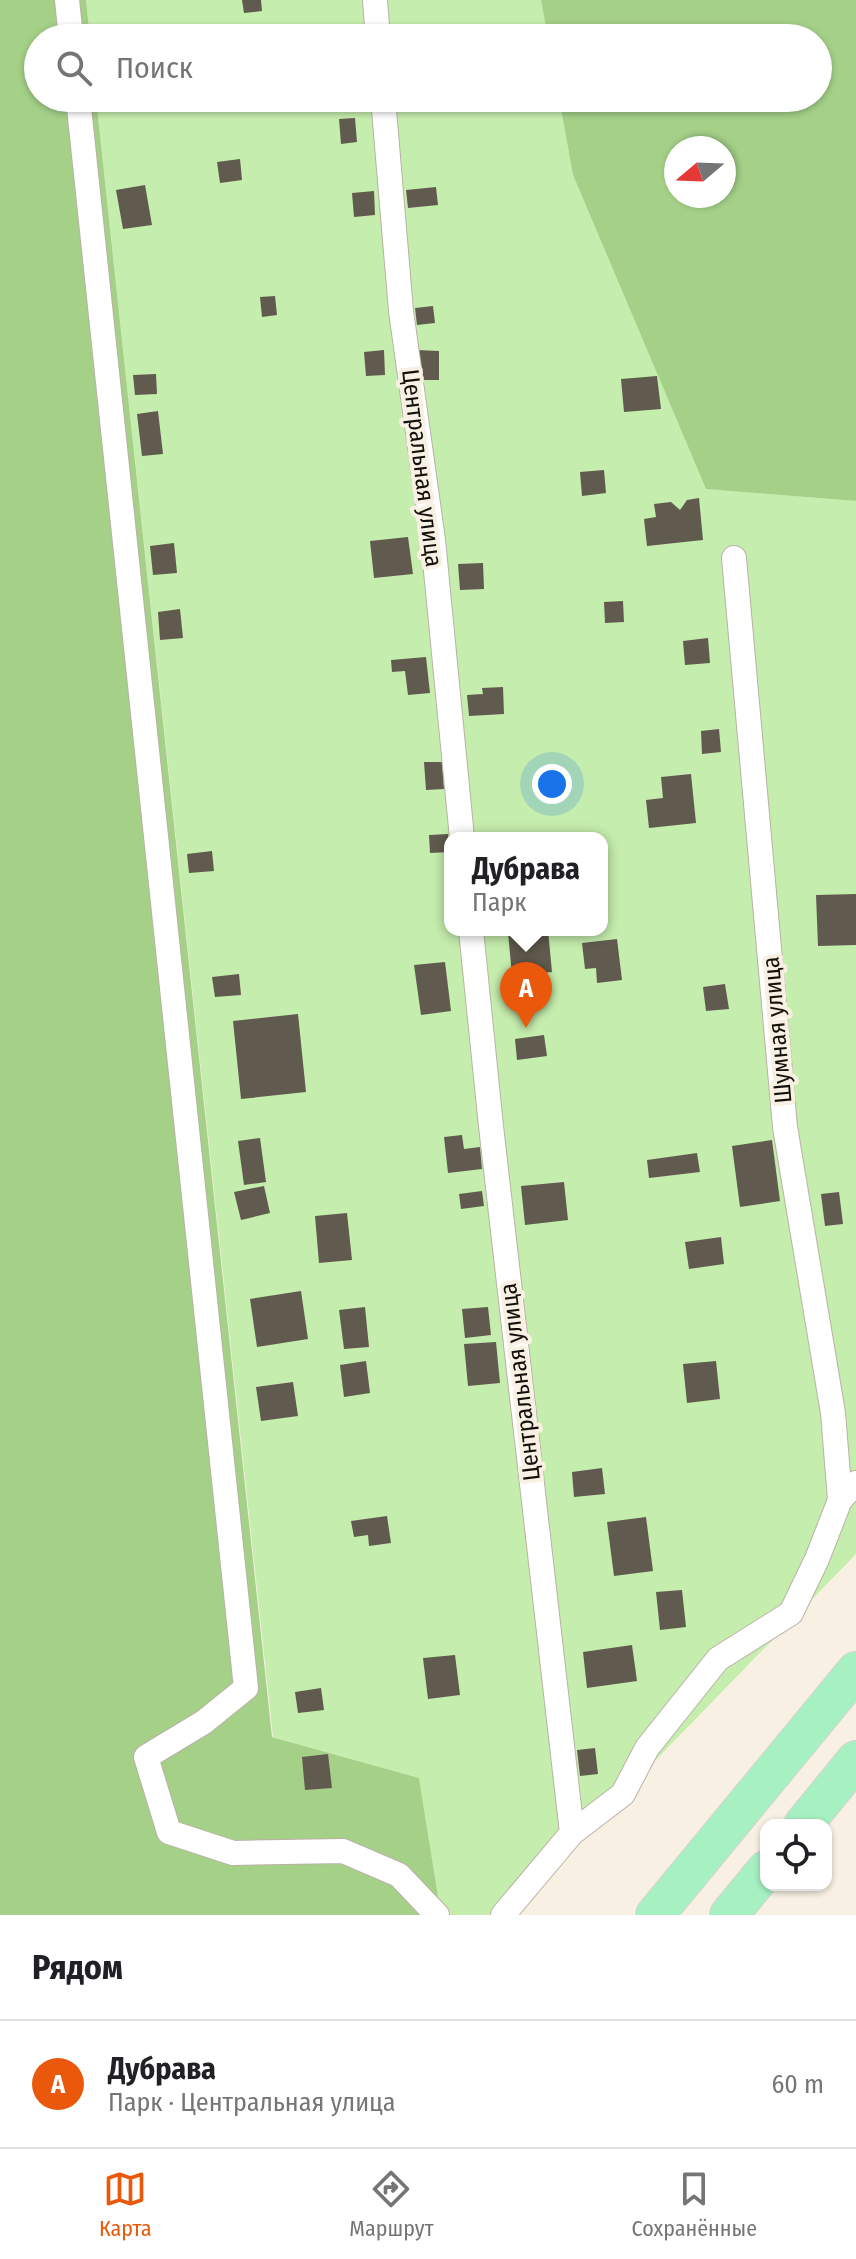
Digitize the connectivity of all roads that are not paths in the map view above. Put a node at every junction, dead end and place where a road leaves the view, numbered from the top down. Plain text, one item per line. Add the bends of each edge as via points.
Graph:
1 (67, 0) edge
2 (375, 0) edge
3 (70, 24) edge
4 (377, 24) edge
5 (79, 112) edge
6 (384, 112) edge
7 (734, 558) dead end
8 (461, 832) edge
9 (472, 936) edge
10 (848, 1492) edge
11 (856, 1671) edge
12 (856, 1760) edge
13 (808, 1819) edge
14 (572, 1833) junction
15 (760, 1877) edge
16 (437, 1915) edge
17 (503, 1915) edge
18 (655, 1915) edge
19 (729, 1915) edge

1 - 3 street
2 - 4 street
5 - 16 street via 246,1688 204,1722 146,1757 169,1832 233,1853 343,1851 399,1875
6 - 8 street, Центральная улица via 401,311 433,540
7 - 10 street, Шумная улица via 785,1127
9 - 14 street, Центральная улица
10 - 14 street via 791,1613 718,1659 647,1748 623,1794
11 - 18 highway
12 - 13 highway
14 - 17 street
15 - 19 highway

